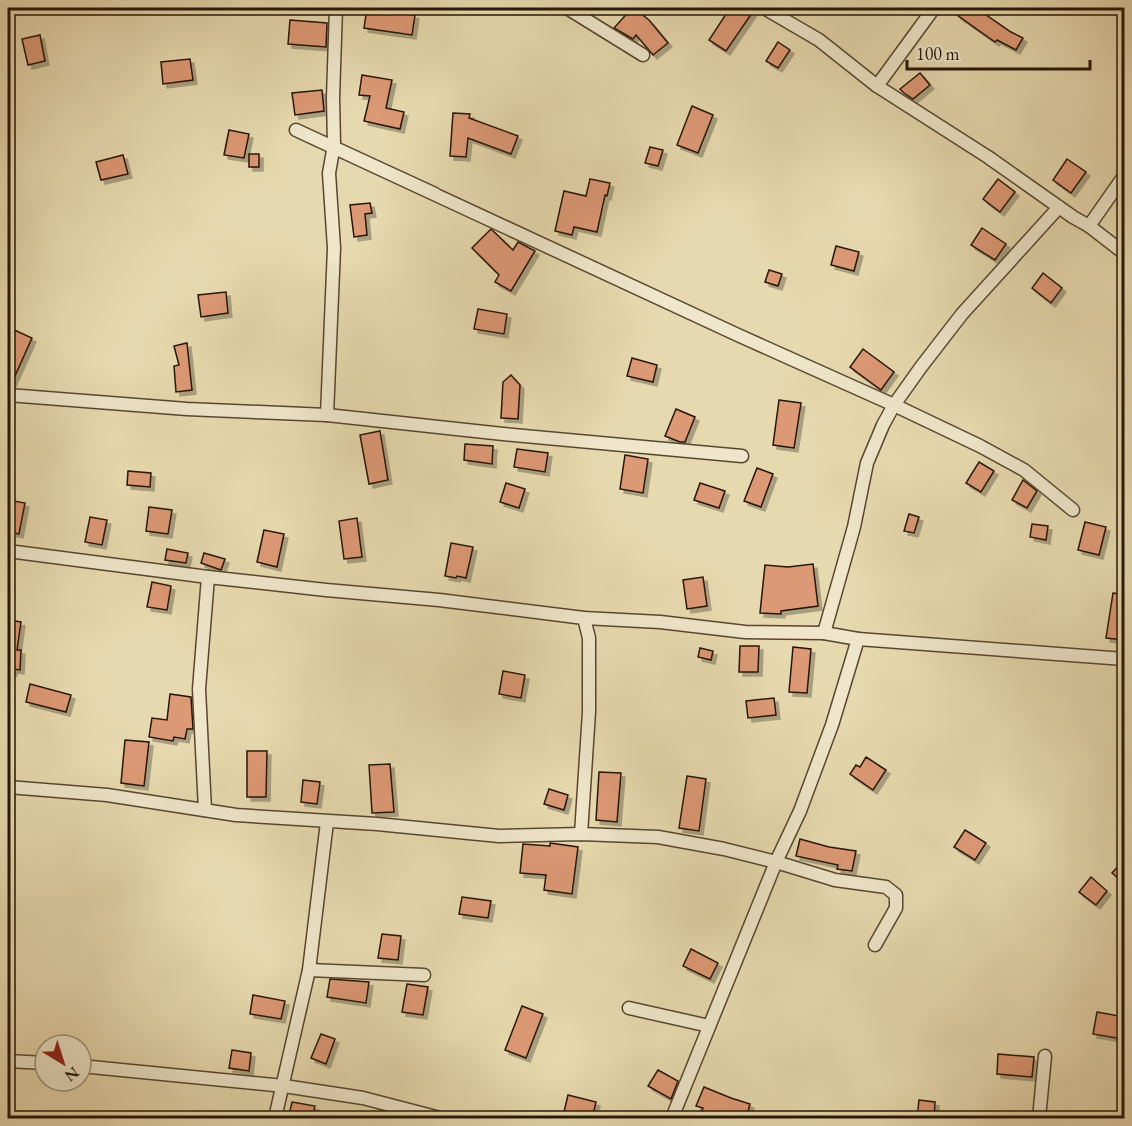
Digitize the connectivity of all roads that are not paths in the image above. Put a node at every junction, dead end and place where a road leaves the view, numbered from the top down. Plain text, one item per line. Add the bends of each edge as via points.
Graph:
1 (336, 8) edge
2 (567, 8) edge
3 (764, 8) edge
4 (934, 8) edge
5 (644, 55) dead end
6 (876, 86) junction
7 (341, 150) junction
8 (1125, 176) edge
9 (435, 194) dead end
10 (1059, 207) junction
11 (1089, 226) junction
12 (1125, 253) edge
13 (8, 395) edge
14 (894, 405) junction
15 (327, 415) junction
16 (742, 456) dead end
17 (1073, 510) dead end
18 (8, 551) edge
19 (208, 577) junction
20 (584, 618) junction
21 (824, 633) junction
22 (858, 639) junction
23 (1125, 659) edge
24 (8, 787) edge
25 (204, 810) junction
26 (327, 822) junction
27 (580, 834) junction
28 (776, 861) junction
29 (875, 945) dead end
30 (309, 970) junction
31 (424, 975) dead end
32 (629, 1008) dead end
33 (709, 1026) junction
34 (1045, 1056) dead end
35 (8, 1062) edge
36 (33, 1063) edge
37 (93, 1067) edge
38 (284, 1086) junction
39 (275, 1119) edge
40 (440, 1119) edge
41 (672, 1119) edge
42 (1039, 1119) edge

1 - 7 street via 333,97
2 - 5 street
3 - 6 street via 819,40
4 - 6 street
6 - 10 street
7 - 7 street via 317,140 296,129
7 - 9 street
7 - 14 street
7 - 15 street via 329,173 334,248
8 - 11 street
10 - 11 street
10 - 14 street via 962,314
11 - 12 street
13 - 15 street
14 - 17 street via 1024,470
14 - 21 street via 867,463 854,527
15 - 16 street
18 - 19 street
19 - 20 street
19 - 25 street via 199,689
20 - 21 street via 745,632
20 - 27 street via 589,638 589,712
21 - 22 street
22 - 23 street
22 - 28 street via 832,725 800,811
24 - 25 street via 107,795
25 - 26 street
26 - 27 street via 498,836
26 - 30 street
27 - 28 street via 658,837
28 - 29 street via 836,880 886,887 896,895 896,908
28 - 33 street
30 - 31 street
30 - 38 street
32 - 33 street
33 - 41 street
34 - 42 street
35 - 36 street
37 - 38 street
38 - 39 street
38 - 40 street via 363,1098

